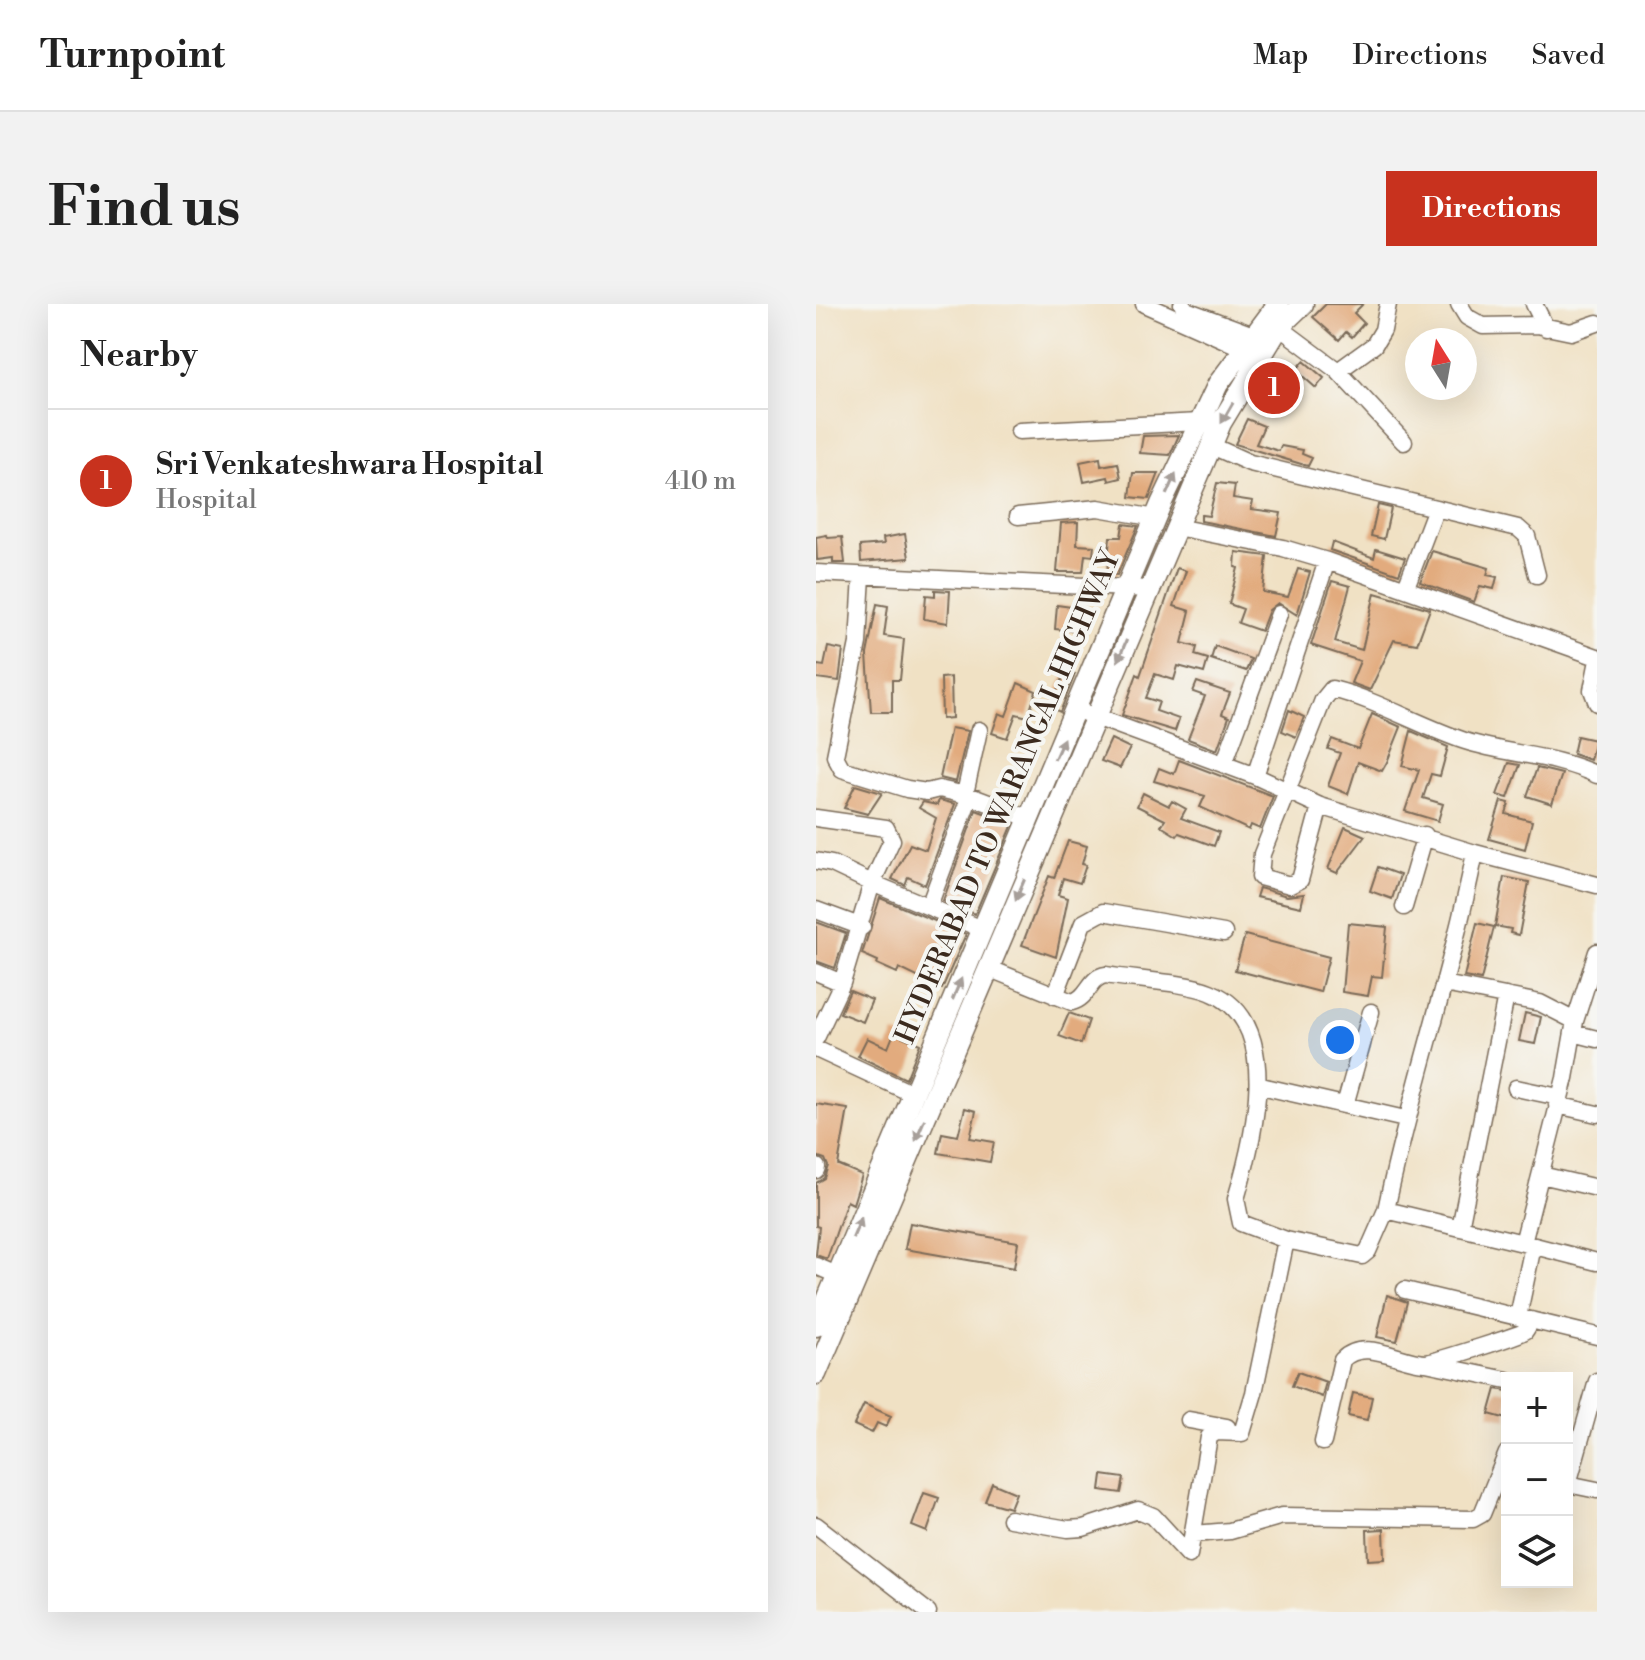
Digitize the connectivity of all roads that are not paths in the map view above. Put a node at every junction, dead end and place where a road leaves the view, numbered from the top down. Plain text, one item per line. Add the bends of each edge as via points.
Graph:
1 (1144, 304) edge
2 (1182, 304) edge
3 (1278, 304) edge
4 (1303, 304) edge
5 (1388, 304) edge
6 (1459, 304) edge
7 (1534, 304) edge
8 (1597, 323) edge
9 (1279, 327) junction
10 (1546, 328) junction
11 (1248, 342) junction
12 (1338, 371) junction
13 (1200, 422) junction
14 (1019, 431) dead end
15 (1404, 442) dead end
16 (1212, 446) junction
17 (1436, 508) junction
18 (1018, 516) dead end
19 (1156, 518) junction
20 (1176, 527) junction
21 (1327, 561) junction
22 (1537, 575) dead end
23 (862, 576) junction
24 (816, 578) edge
25 (1406, 587) junction
26 (1138, 588) junction
27 (1279, 614) dead end
28 (1597, 657) edge
29 (1597, 665) edge
30 (1597, 703) edge
31 (1085, 713) junction
32 (979, 730) dead end
33 (1224, 764) junction
34 (1597, 775) edge
35 (1255, 776) junction
36 (1287, 791) junction
37 (968, 795) junction
38 (1320, 806) junction
39 (816, 818) edge
40 (1028, 818) junction
41 (1425, 835) junction
42 (1475, 853) junction
43 (816, 861) edge
44 (872, 883) junction
45 (1597, 885) edge
46 (929, 906) junction
47 (1404, 907) dead end
48 (816, 910) edge
49 (862, 927) junction
50 (982, 929) junction
51 (1224, 933) dead end
52 (1596, 961) edge
53 (988, 968) junction
54 (816, 972) edge
55 (842, 983) junction
56 (1444, 984) junction
57 (1055, 996) junction
58 (1506, 996) junction
59 (1371, 1012) dead end
60 (1574, 1027) junction
61 (816, 1038) edge
62 (1597, 1039) edge
63 (816, 1049) edge
64 (1261, 1086) junction
65 (1516, 1088) dead end
66 (913, 1094) junction
67 (1558, 1101) junction
68 (1345, 1105) junction
69 (1597, 1114) edge
70 (1405, 1119) junction
71 (1541, 1175) junction
72 (1597, 1188) edge
73 (1386, 1210) junction
74 (1460, 1228) junction
75 (1286, 1240) junction
76 (1528, 1244) junction
77 (1597, 1262) edge
78 (816, 1266) edge
79 (837, 1275) junction
80 (1405, 1290) dead end
81 (1525, 1318) junction
82 (816, 1326) edge
83 (1597, 1336) edge
84 (1426, 1363) junction
85 (816, 1374) edge
86 (1501, 1379) edge
87 (1597, 1381) edge
88 (1189, 1420) dead end
89 (1243, 1429) junction
90 (1323, 1442) dead end
91 (1501, 1468) edge
92 (1597, 1490) edge
93 (1010, 1519) dead end
94 (816, 1525) edge
95 (1194, 1534) junction
96 (928, 1612) edge

1 - 11 street
2 - 11 street
3 - 11 main road, HYDERABAD TO WARANGAL HIGHWAY
4 - 9 main road
5 - 12 street via 1374,345
6 - 10 street via 1467,317 1483,326
7 - 10 street
8 - 10 street via 1571,332
9 - 12 street
9 -> 16 main road
11 - 13 main road, HYDERABAD TO WARANGAL HIGHWAY via 1218,384
12 - 15 street
13 - 14 street
19 -> 13 main road, HYDERABAD TO WARANGAL HIGHWAY
16 - 17 street via 1250,463
16 - 20 main road
17 - 22 street via 1518,528 1527,536
17 - 25 street
18 - 19 street via 1098,508
19 - 26 main road, HYDERABAD TO WARANGAL HIGHWAY
20 - 21 street
20 - 26 main road
21 - 25 street
21 - 35 street
23 - 24 street
23 - 26 street
23 - 37 street via 858,643 837,764 897,787
25 - 28 street
26 - 31 main road
27 - 33 street
29 - 30 street via 1592,690
31 - 33 street
40 -> 31 main road, HYDERABAD TO WARANGAL HIGHWAY
31 -> 53 main road
32 - 37 street
33 - 35 street
34 - 36 street via 1559,761 1467,742 1332,689
35 - 36 street
36 - 38 street
36 - 38 street via 1262,854 1260,877 1290,885 1300,880
37 - 40 street
37 - 46 street
38 - 41 street
39 - 44 street via 886,828 892,840
40 - 50 main road, HYDERABAD TO WARANGAL HIGHWAY
41 - 42 street
41 - 47 street
42 - 45 street
42 - 56 street
43 - 44 street
44 - 46 street
44 - 49 street
46 - 50 street
48 - 49 street
49 - 55 street
66 -> 50 main road, HYDERABAD TO WARANGAL HIGHWAY
51 - 57 street via 1103,912 1083,923
52 - 60 street
53 - 57 street
53 -> 85 main road
54 - 55 street
55 - 61 street
56 - 58 street
56 - 70 street
57 - 64 street via 1077,1001 1096,978 1106,975 1210,992 1246,1022
58 - 60 street via 1540,1003
58 - 74 street
59 - 68 street
60 - 62 street
60 - 67 street
63 - 66 street
64 - 68 street
64 - 75 street via 1236,1199 1238,1215 1241,1223
65 - 67 street
79 -> 66 main road, HYDERABAD TO WARANGAL HIGHWAY
67 - 69 street
67 - 71 street
68 - 70 street
70 - 73 street
71 - 72 street
71 - 76 street
73 - 74 street
73 - 75 street via 1362,1256
74 - 76 street
75 - 89 street
76 - 77 street
76 - 81 street
78 - 79 street
79 - 82 main road, HYDERABAD TO WARANGAL HIGHWAY
80 - 81 street
81 - 83 street
81 - 84 street via 1526,1331 1507,1341
84 - 86 street
84 - 90 street via 1359,1350 1348,1354 1342,1360
87 - 92 street via 1568,1484
88 - 89 street
89 - 95 street via 1237,1435 1216,1432 1209,1437
91 - 95 street via 1482,1514 1473,1519 1282,1516 1230,1531
93 - 95 street via 1083,1528 1138,1510 1153,1516 1189,1555
94 - 96 street

